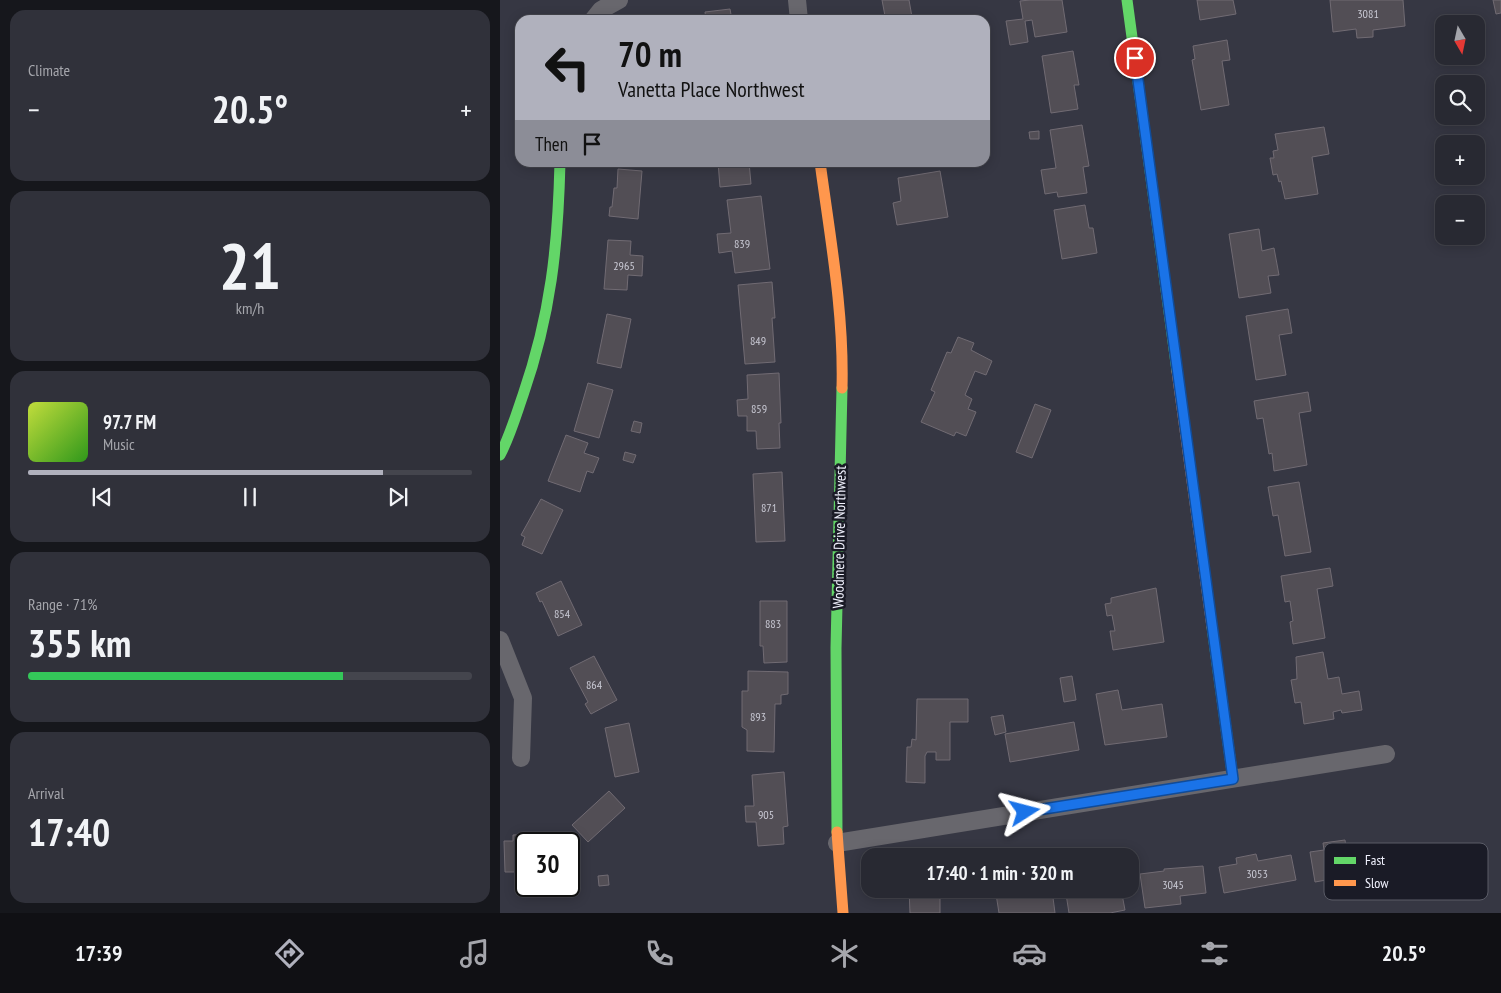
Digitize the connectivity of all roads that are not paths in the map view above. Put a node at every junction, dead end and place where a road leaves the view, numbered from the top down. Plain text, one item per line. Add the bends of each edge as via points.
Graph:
1 (619, 0) edge
2 (797, 0) edge
3 (1127, 0) edge
4 (597, 15) edge
5 (798, 15) edge
6 (560, 167) edge
7 (821, 167) edge
8 (500, 455) edge
9 (500, 640) edge
10 (1386, 754) dead end
11 (521, 758) dead end
12 (1233, 779) junction
13 (837, 842) junction
14 (843, 913) edge

1 - 4 street
2 - 5 street
3 - 12 street
6 - 8 street via 552,284 542,337 508,440
7 - 13 street, Woodmere Drive Northwest via 843,352 836,648
9 - 11 street via 523,698
10 - 12 street
12 - 13 street
13 - 14 street, Woodmere Drive Northwest

